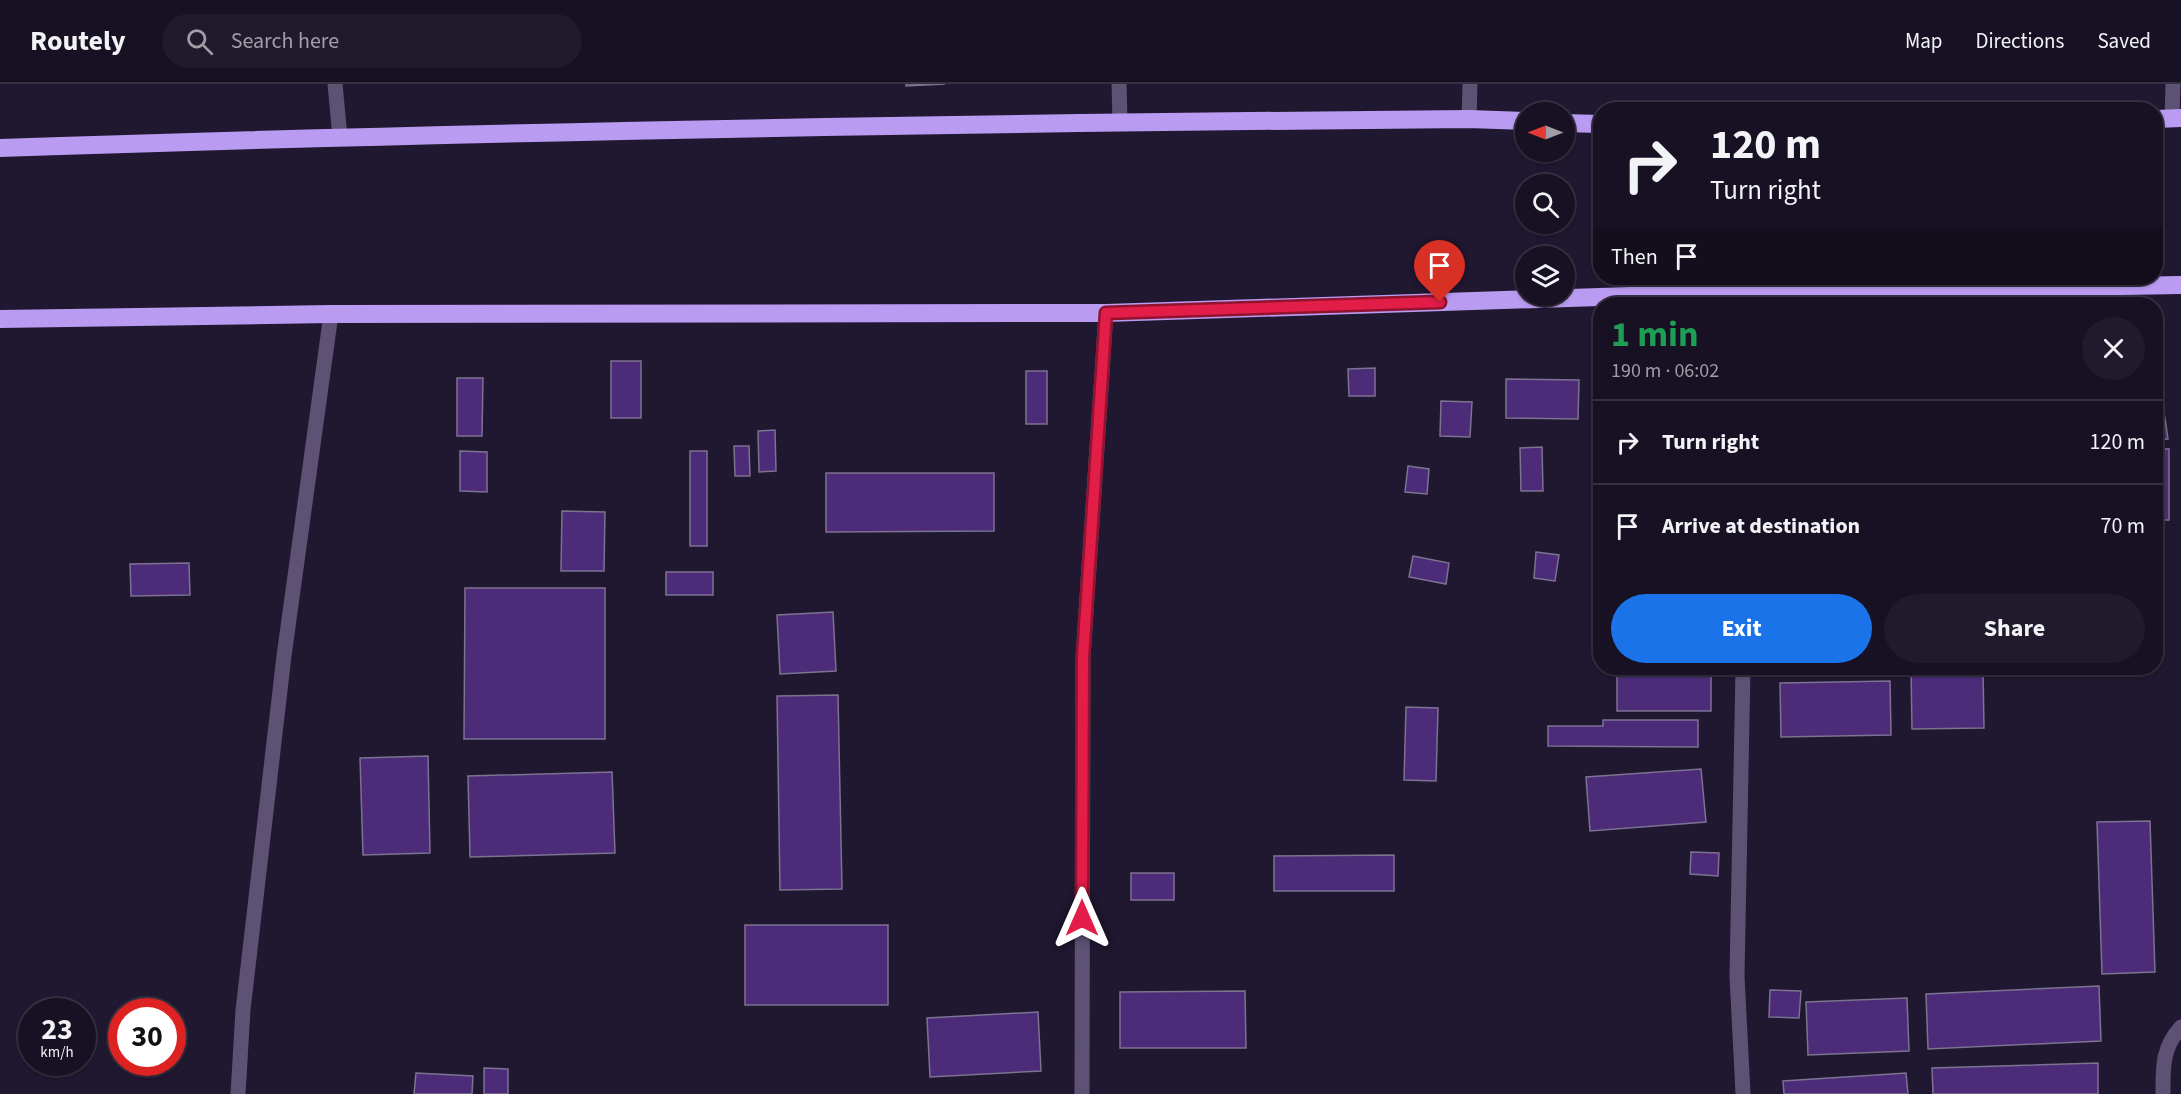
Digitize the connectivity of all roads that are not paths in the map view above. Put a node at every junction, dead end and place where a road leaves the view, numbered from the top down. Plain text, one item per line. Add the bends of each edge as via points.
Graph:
1 (335, 84) edge
2 (1119, 84) edge
3 (1470, 84) edge
4 (2173, 84) edge
5 (2170, 118) edge
6 (1469, 119) junction
7 (1515, 121) edge
8 (1120, 122) junction
9 (1575, 123) edge
10 (1593, 124) edge
11 (340, 137) junction
12 (0, 148) edge
13 (2181, 285) edge
14 (1783, 297) edge
15 (1593, 302) edge
16 (1106, 313) junction
17 (331, 314) junction
18 (0, 319) edge
19 (1743, 675) edge
20 (2181, 1027) edge
21 (238, 1094) edge
22 (1082, 1094) edge
23 (1743, 1094) edge
24 (2163, 1094) edge

1 - 11 street
2 - 8 street
3 - 6 street
4 - 5 street
6 - 7 highway
6 - 8 highway
8 - 11 highway
9 - 10 highway
11 - 12 highway
13 - 14 highway
15 - 16 highway
16 - 17 highway
16 - 22 street via 1083,657
17 - 18 highway
17 - 21 street via 284,656 243,1010
19 - 23 street via 1737,976
20 - 24 street via 2170,1039 2164,1059

